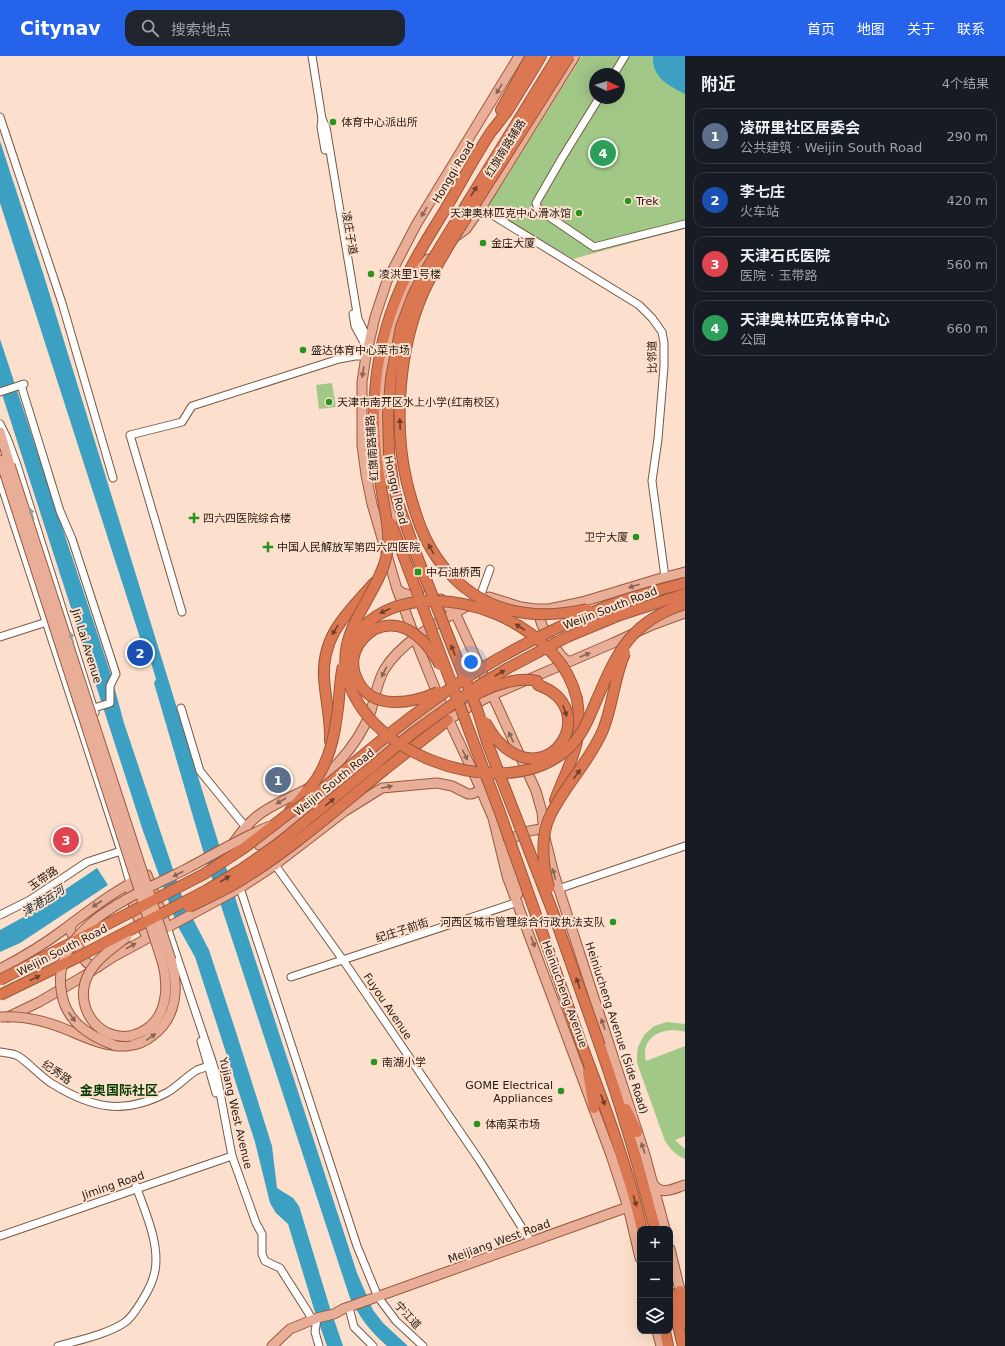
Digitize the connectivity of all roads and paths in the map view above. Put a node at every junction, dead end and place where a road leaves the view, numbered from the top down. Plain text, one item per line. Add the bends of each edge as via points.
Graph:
1 (312, 56) edge
2 (519, 56) edge
3 (531, 56) edge
4 (541, 56) edge
5 (558, 56) edge
6 (569, 56) edge
7 (576, 56) edge
8 (625, 56) edge
9 (618, 68) edge
10 (544, 79) junction
11 (595, 104) edge
12 (0, 117) edge
13 (491, 133) junction
14 (516, 139) junction
15 (481, 208) junction
16 (685, 224) edge
17 (424, 291) junction
18 (396, 346) junction
19 (367, 349) junction
20 (0, 392) edge
21 (0, 424) edge
22 (0, 432) edge
23 (4, 464) edge
24 (113, 478) dead end
25 (0, 481) edge
26 (381, 486) junction
27 (0, 499) edge
28 (390, 500) junction
29 (372, 504) junction
30 (8, 505) junction
31 (490, 569) dead end
32 (685, 572) edge
33 (665, 577) junction
34 (378, 579) junction
35 (420, 581) junction
36 (685, 582) edge
37 (397, 589) junction
38 (685, 594) edge
39 (485, 596) junction
40 (612, 604) junction
41 (685, 604) edge
42 (547, 609) junction
43 (182, 612) dead end
44 (685, 613) edge
45 (455, 614) junction
46 (65, 616) junction
47 (46, 622) junction
48 (639, 629) junction
49 (0, 637) edge
50 (412, 640) junction
51 (570, 662) junction
52 (453, 684) junction
53 (492, 695) junction
54 (444, 706) junction
55 (96, 708) junction
56 (181, 708) dead end
57 (478, 712) junction
58 (448, 720) junction
59 (330, 747) junction
60 (481, 790) junction
61 (511, 805) joint
62 (499, 810) joint
63 (547, 816) junction
64 (290, 817) junction
65 (275, 824) junction
66 (495, 825) junction
67 (245, 827) junction
68 (544, 834) junction
69 (260, 844) junction
70 (685, 846) edge
71 (121, 851) junction
72 (275, 865) junction
73 (147, 875) junction
74 (130, 883) junction
75 (240, 888) junction
76 (558, 889) junction
77 (161, 901) junction
78 (518, 902) junction
79 (0, 915) edge
80 (554, 915) junction
81 (166, 927) junction
82 (66, 931) junction
83 (150, 936) junction
84 (127, 937) junction
85 (82, 959) junction
86 (343, 960) junction
87 (98, 967) junction
88 (0, 969) edge
89 (84, 976) junction
90 (291, 977) dead end
91 (0, 980) edge
92 (0, 995) edge
93 (0, 1017) edge
94 (0, 1021) edge
95 (114, 1045) junction
96 (584, 1051) junction
97 (0, 1052) edge
98 (211, 1065) junction
99 (613, 1082) junction
100 (594, 1108) junction
101 (637, 1132) junction
102 (231, 1155) junction
103 (654, 1185) junction
104 (685, 1185) edge
105 (136, 1187) junction
106 (685, 1189) edge
107 (628, 1207) junction
108 (660, 1208) junction
109 (641, 1226) edge
110 (654, 1226) edge
111 (664, 1226) edge
112 (0, 1234) edge
113 (531, 1242) junction
114 (637, 1245) edge
115 (672, 1262) edge
116 (675, 1292) edge
117 (378, 1297) junction
118 (346, 1309) junction
119 (685, 1313) edge
120 (314, 1319) junction
121 (659, 1334) edge
122 (666, 1334) edge
123 (685, 1334) edge
124 (418, 1344) edge
125 (58, 1346) edge
126 (272, 1346) edge
127 (281, 1346) edge
128 (319, 1346) edge
129 (372, 1346) edge
130 (661, 1346) edge
131 (668, 1346) edge
132 (683, 1346) edge

1 - 19 street, 凌庄子道 via 358,319
2 -> 19 main road, 红旗南路辅路 via 401,253 380,299
3 - 13 highway via 509,94
4 - 13 highway, Hongqi Road
5 - 10 highway, Hongqi Road, bridge
6 - 14 highway, bridge
7 - 15 main road, 红旗南路辅路
8 - 9 street
10 - 14 highway, bridge
18 -> 10 highway, Hongqi Road, bridge via 411,300 426,270
11 - 16 street via 536,203 538,209 594,247
12 - 24 street via 62,303
13 - 26 highway, Hongqi Road via 410,270 389,321 378,364 374,403 376,464
14 - 17 highway, bridge via 450,244
15 - 28 main road, 红旗南路辅路 via 466,229 434,252 425,262 406,297 392,332 384,373 382,404 383,460
15 - 33 street, 比邻道 via 639,305 662,332 664,368 652,481
17 - 18 highway, bridge
40 -> 17 highway, bridge via 556,615 527,614 505,609 482,599 460,584 430,547 416,517 407,480 401,454 399,415 407,346
57 -> 18 highway, Hongqi Road, bridge via 398,504 388,434 388,396
19 -> 29 main road, 红旗南路辅路 via 362,382 361,418 362,444
19 - 43 street via 355,356 192,406 182,422 130,435
20 - 55 street via 21,385 60,511 72,539 116,674 110,686 110,703
46 -> 21 street, Jin Lai Avenue via 17,465
22 - 23 main road
23 - 84 main road, bridge via 164,968 166,994 158,1017 144,1031 123,1037 107,1033 94,1024 84,1006 83,990 87,976 96,964
95 -> 23 main road, bridge via 128,1046 141,1043 162,1027 174,1004 174,969
25 - 30 street
26 - 34 highway, bridge via 388,543 385,562
26 - 52 highway, Hongqi Road, bridge via 392,529
27 - 30 street
28 - 29 main road
28 - 35 main road, 红旗南路辅路
29 - 37 main road, 红旗南路辅路
30 - 47 street
31 - 39 street
32 - 33 main road
33 -> 42 main road via 582,602
34 - 48 highway, bridge via 355,622 346,646 346,669 353,692 372,720 398,743 441,765 468,772 498,773 526,770 545,764 564,753 582,733 617,655 626,641
34 -> 59 highway, bridge via 340,621 328,644 324,676 330,718
35 - 37 main road via 421,588 411,594 405,595
35 - 45 main road, 红旗南路辅路
36 - 40 highway, Weijin South Road, bridge
37 - 50 main road, 红旗南路辅路
54 -> 38 highway, Weijin South Road, bridge via 567,636 620,615
39 - 42 main road via 521,607
39 - 45 main road
40 - 52 highway, Weijin South Road, bridge via 530,642
41 - 48 highway, bridge via 657,615
42 - 51 main road via 540,616 544,626 558,652
51 -> 44 main road
45 - 50 main road
45 - 53 main road, Heiniucheng Avenue (Side Road)
46 - 47 street
55 -> 46 street, Jin Lai Avenue
47 - 49 street
47 - 71 street
63 -> 48 highway, bridge via 589,756 603,730 621,661
50 - 54 main road, Heiniucheng Avenue via 423,658
50 -> 67 main road via 385,670 366,722 346,754 316,784 265,811
51 - 53 main road
52 - 52 highway, bridge via 410,702 382,700 369,694 359,684 354,668 355,652 361,640 373,630 385,626 403,627 424,642
52 - 62 highway, Hongqi Road, bridge
52 - 64 highway, Weijin South Road, bridge
53 - 58 main road
63 -> 53 main road, Heiniucheng Avenue (Side Road)
54 -> 57 highway, bridge via 495,686 524,679 533,680 554,694 563,704 568,719 566,733 559,747 547,755 525,757 517,755 498,741
54 - 58 main road, Heiniucheng Avenue
54 - 64 main road via 402,732
85 -> 54 highway, Weijin South Road, bridge via 242,869 278,843
55 - 73 street, Jin Lai Avenue
56 - 67 street, Fuyou Avenue via 200,771
57 - 61 highway, Hongqi Road, bridge
58 -> 60 main road, Heiniucheng Avenue
58 - 84 highway, bridge via 301,838 243,879
63 -> 59 highway, bridge via 572,761 579,734 579,709 574,687 561,664 544,645 518,625 482,610 458,604 421,602 393,607 369,621 358,632 346,654
59 - 64 highway, bridge via 318,778
60 - 66 main road, Heiniucheng Avenue
72 -> 60 main road via 345,811 382,788 437,783 452,786 468,794
61 - 80 highway, Heiniucheng Avenue, bridge
62 - 96 highway, Heiniucheng Avenue, bridge
63 - 66 main road via 532,826 504,836
63 - 68 main road, Heiniucheng Avenue (Side Road)
63 - 80 highway, bridge via 544,858
64 - 65 highway, Weijin South Road, bridge
64 - 69 main road
64 - 72 main road via 284,845
65 - 91 highway, Weijin South Road, bridge via 244,848 194,880
65 -> 95 main road, bridge via 248,835 119,903 94,921 73,943 65,956 61,970 64,1004 82,1029
66 - 78 main road, Heiniucheng Avenue via 508,876
67 - 69 street, Fuyou Avenue
67 - 77 main road, bridge via 213,873
76 -> 68 main road, Heiniucheng Avenue (Side Road)
68 - 78 main road via 540,829 534,830 512,838 508,844 517,884
69 - 72 street, Fuyou Avenue
70 - 76 street
71 - 74 street
71 - 79 street, 玉带路 via 88,862 30,900
72 - 75 main road
72 - 86 street, Fuyou Avenue
73 - 74 main road
73 - 77 main road
74 -> 82 main road via 92,907
74 - 83 main road via 130,895 146,935
75 - 81 main road
75 - 117 street, 宁江道 via 357,1246
101 -> 76 main road, Heiniucheng Avenue (Side Road)
77 - 81 main road
78 - 86 street, 纪庄子前街
78 -> 100 main road, Heiniucheng Avenue
99 -> 80 highway, Heiniucheng Avenue, bridge
81 - 83 main road
81 - 98 street, Yujiang West Avenue
82 - 85 main road
82 - 88 main road
87 -> 83 main road
84 - 85 highway, bridge
85 - 87 main road via 90,966
85 - 89 main road via 86,966
92 -> 85 highway, Weijin South Road, bridge
86 - 90 street, 纪庄子前街
86 - 113 street, Fuyou Avenue via 480,1161
87 - 89 main road
89 - 94 main road
93 - 95 main road, bridge via 36,1019 98,1042
96 - 100 highway
96 -> 109 highway, Heiniucheng Avenue via 612,1124
97 - 98 street, 纪秀路 via 17,1056 70,1094 98,1105 112,1107 150,1101 170,1091 199,1069
98 - 102 street, Yujiang West Avenue via 225,1114
99 - 101 highway
99 - 110 highway, Heiniucheng Avenue
100 - 107 main road, Heiniucheng Avenue via 612,1154
103 -> 101 main road, Heiniucheng Avenue (Side Road)
102 - 105 street, Jiming Road
102 - 120 street, Yujiang West Avenue via 262,1234 262,1254 265,1261 280,1268
103 - 104 main road via 658,1190 665,1191
103 - 108 main road, Heiniucheng Avenue (Side Road)
105 - 112 street, Jiming Road
105 - 125 street via 155,1248 155,1271 152,1282 139,1306 125,1323
106 - 108 main road via 665,1197
107 - 113 main road, Meijiang West Road
107 - 114 main road
108 - 111 main road, Heiniucheng Avenue (Side Road)
113 - 117 main road, Meijiang West Road
115 - 116 main road
116 - 119 main road
116 - 123 highway
116 - 132 highway
117 - 118 main road, Meijiang West Road
117 - 124 street, 宁江道
118 - 120 main road, Meijiang West Road
118 - 129 street via 354,1326
120 - 126 main road via 290,1329
120 - 127 main road
120 - 128 street
121 - 130 main road
122 - 131 highway

